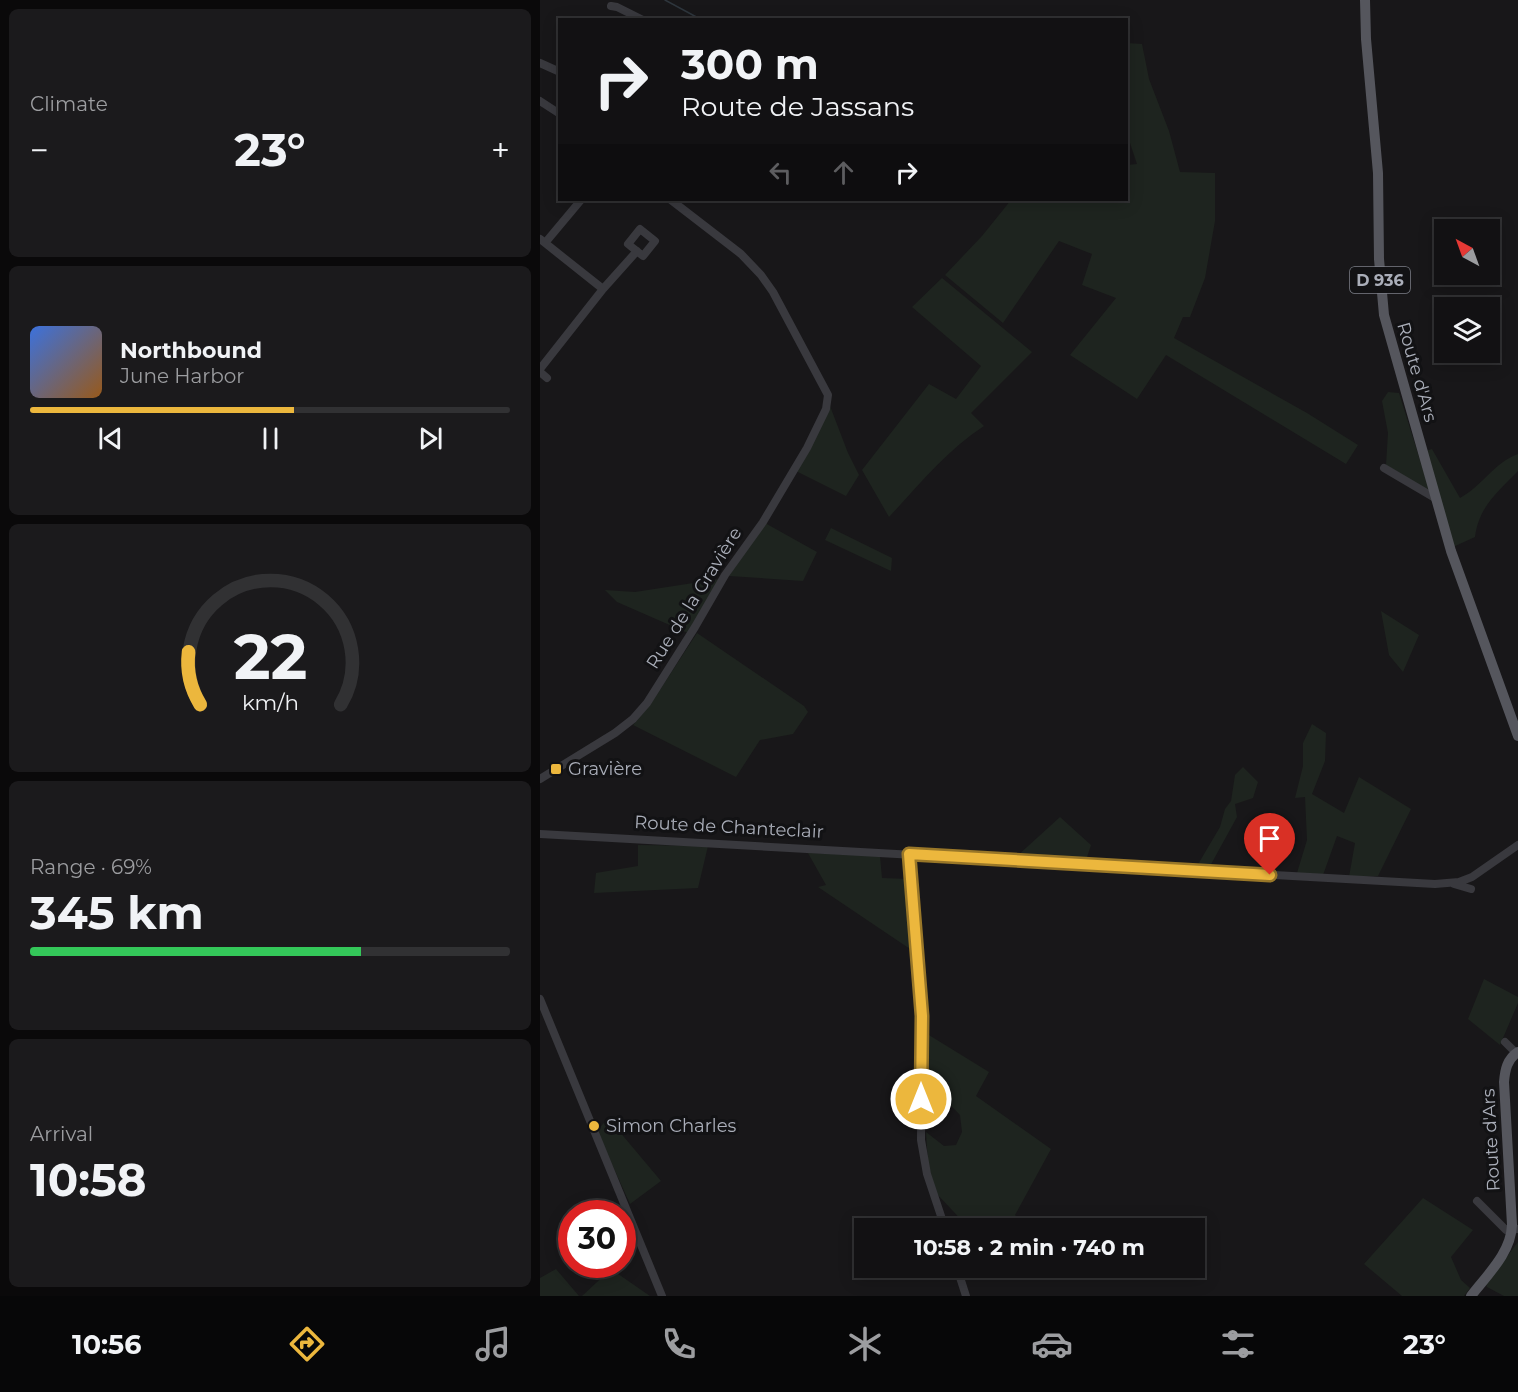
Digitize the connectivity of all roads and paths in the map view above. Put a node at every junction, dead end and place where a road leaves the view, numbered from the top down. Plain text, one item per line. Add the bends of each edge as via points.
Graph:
1 (1365, 0) edge
2 (611, 6) dead end
3 (637, 18) edge
4 (540, 63) edge
5 (558, 71) edge
6 (540, 102) edge
7 (558, 113) edge
8 (580, 201) edge
9 (676, 201) edge
10 (543, 241) edge
11 (637, 251) dead end
12 (603, 289) junction
13 (542, 373) edge
14 (1384, 468) dead end
15 (1435, 498) junction
16 (1518, 736) edge
17 (540, 778) edge
18 (540, 834) edge
19 (1518, 844) edge
20 (913, 855) junction
21 (1449, 883) junction
22 (1471, 889) dead end
23 (540, 999) edge
24 (1505, 1042) dead end
25 (1517, 1052) edge
26 (1478, 1201) dead end
27 (942, 1218) edge
28 (1515, 1230) edge
29 (960, 1278) edge
30 (662, 1296) edge
31 (966, 1296) edge
32 (1471, 1296) edge

1 - 15 main road, Route d'Ars / D 936 via 1378,173 1382,304
2 - 3 street
4 - 5 street
6 - 7 street
8 - 10 street
9 - 17 street, Rue de la Gravière via 761,275 828,395 826,409 763,522 725,575 646,703 615,733
10 - 12 street
11 - 12 street
12 - 13 street
14 - 15 street
15 - 16 main road, Route d'Ars / D 936
18 - 20 street, Route de Chanteclair
19 - 21 street via 1472,877
20 - 21 street, Route de Chanteclair
20 - 27 street via 922,1016 921,1140
21 - 22 street
23 - 30 street
24 - 25 street
25 - 28 main road, Route d'Ars via 1510,1058 1504,1082
26 - 28 street via 1506,1230
28 - 32 main road
29 - 31 street

